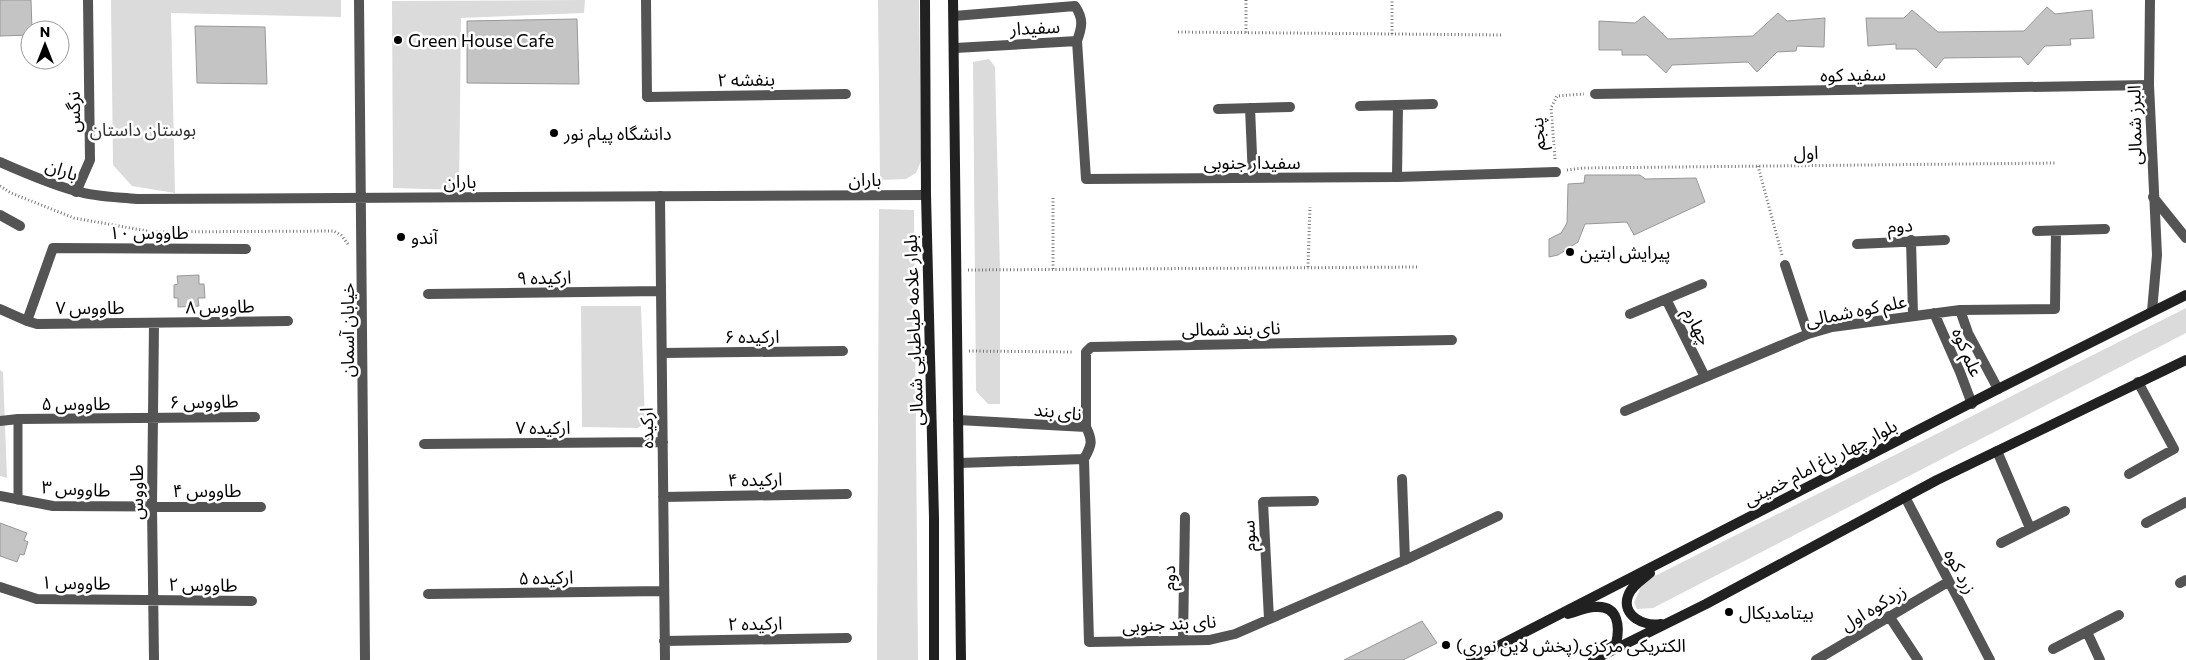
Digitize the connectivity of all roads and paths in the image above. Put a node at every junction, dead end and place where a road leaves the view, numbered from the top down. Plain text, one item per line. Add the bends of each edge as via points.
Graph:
1 (88, 0) edge
2 (359, 0) edge
3 (646, 0) edge
4 (925, 0) edge
5 (954, 0) edge
6 (1246, 0) edge
7 (1392, 0) edge
8 (2150, 0) edge
9 (1075, 3) edge
10 (954, 16) junction
11 (1178, 32) dead end
12 (1246, 33) junction
13 (1392, 34) junction
14 (1503, 35) dead end
15 (1077, 41) junction
16 (955, 48) junction
17 (2149, 85) junction
18 (846, 94) dead end
19 (1594, 94) joint
20 (1433, 104) dead end
21 (1398, 105) junction
22 (1360, 106) dead end
23 (1290, 107) dead end
24 (1250, 108) junction
25 (1218, 109) dead end
26 (0, 162) edge
27 (2056, 163) dead end
28 (1758, 166) junction
29 (1556, 172) junction
30 (1397, 177) junction
31 (1253, 178) junction
32 (0, 186) edge
33 (76, 192) junction
34 (926, 195) junction
35 (660, 196) junction
36 (2153, 197) junction
37 (362, 198) junction
38 (1053, 198) dead end
39 (1310, 206) dead end
40 (0, 215) edge
41 (20, 226) dead end
42 (2036, 230) dead end
43 (2056, 230) junction
44 (2105, 230) dead end
45 (2186, 238) edge
46 (1911, 240) junction
47 (1944, 240) dead end
48 (1857, 244) dead end
49 (349, 246) dead end
50 (246, 249) dead end
51 (1785, 265) joint
52 (1308, 267) junction
53 (1418, 267) dead end
54 (957, 270) junction
55 (1053, 270) junction
56 (1702, 284) dead end
57 (661, 291) junction
58 (428, 294) dead end
59 (2186, 295) edge
60 (1666, 298) junction
61 (0, 309) edge
62 (1960, 310) junction
63 (2152, 311) junction
64 (1934, 313) junction
65 (1630, 314) dead end
66 (1913, 316) junction
67 (288, 321) dead end
68 (27, 322) junction
69 (154, 323) junction
70 (1808, 334) junction
71 (1452, 340) dead end
72 (957, 351) junction
73 (843, 352) dead end
74 (1086, 352) junction
75 (662, 353) junction
76 (2186, 360) edge
77 (1705, 377) junction
78 (2138, 382) junction
79 (1998, 389) junction
80 (1972, 404) junction
81 (1625, 411) dead end
82 (255, 417) dead end
83 (18, 419) junction
84 (153, 419) junction
85 (958, 420) junction
86 (0, 421) edge
87 (1086, 427) junction
88 (662, 442) junction
89 (424, 444) dead end
90 (1997, 451) junction
91 (1084, 458) junction
92 (959, 463) junction
93 (2129, 474) dead end
94 (1402, 479) dead end
95 (847, 494) dead end
96 (0, 496) edge
97 (663, 497) junction
98 (1904, 497) junction
99 (18, 500) junction
100 (1314, 501) dead end
101 (2185, 504) edge
102 (152, 506) junction
103 (261, 507) dead end
104 (2065, 511) dead end
105 (1498, 516) dead end
106 (1185, 517) dead end
107 (2146, 524) dead end
108 (2030, 528) junction
109 (2001, 543) dead end
110 (1405, 560) junction
111 (1667, 560) junction
112 (1948, 582) junction
113 (0, 587) edge
114 (664, 592) junction
115 (428, 594) dead end
116 (154, 600) junction
117 (252, 601) dead end
118 (1706, 604) junction
119 (2119, 615) dead end
120 (1889, 616) junction
121 (1269, 619) junction
122 (1546, 620) junction
123 (2087, 632) junction
124 (847, 638) dead end
125 (1183, 640) junction
126 (664, 641) junction
127 (2053, 649) dead end
128 (154, 660) edge
129 (366, 660) edge
130 (664, 660) edge
131 (934, 660) edge
132 (961, 660) edge
133 (1471, 660) edge
134 (1591, 660) edge
135 (1816, 660) edge
136 (1918, 660) edge
137 (1990, 660) edge
138 (2100, 660) edge

1 - 33 street, نرگس via 90,160
2 - 37 street, خیابان آسمان
3 - 18 street, بنفشه ۲ via 647,97
4 - 34 main road, بلوار علامه طباطبایی شمالی
5 - 10 main road
6 - 12 path
7 - 13 path
8 - 17 street, البرز شمالی
9 - 10 street, سفیدار
9 - 15 street, سفیدار via 1081,15 1082,28
10 - 16 main road
11 - 12 path
12 - 13 path
13 - 14 path
15 - 16 street, سفیدار
15 - 31 street, سفیدار جنوبی via 1086,179
16 - 54 main road
17 - 19 street, سفید کوه
17 - 36 street, البرز شمالی
19 - 29 path, پنجم via 1558,96 1552,108
20 - 21 street
21 - 22 street
21 - 30 street
23 - 24 street
24 - 25 street
24 - 31 street
26 - 33 street, باران
27 - 28 path, اول
28 - 29 path, اول via 1582,168
28 - 51 path
29 - 30 street, سفیدار جنوبی
30 - 31 street, سفیدار جنوبی
32 - 49 path via 74,218 153,232 334,231
33 - 37 street, باران via 137,199
34 - 35 street, باران
34 - 131 main road, بلوار علامه طباطبایی شمالی
35 - 37 street, باران
35 - 57 street, ارکیده
36 - 45 street
36 - 63 street, البرز شمالی via 2157,255
37 - 129 street, خیابان آسمان
38 - 55 path
39 - 52 path
40 - 41 street
42 - 43 street
43 - 44 street
43 - 62 street, علم کوه شمالی via 2055,310
46 - 47 street, دوم
46 - 48 street, دوم
46 - 66 street
50 - 68 street, طاووس ۱۰ via 53,248
51 - 70 street
52 - 53 path
52 - 55 path
54 - 55 path
54 - 72 main road
56 - 60 street, چهارم
57 - 58 street, ارکیده ۹
57 - 75 street, ارکیده
59 - 63 main road, بلوار چهار باغ امام خمینی
60 - 65 street
60 - 77 street, چهارم
61 - 68 street
62 - 64 street, علم کوه شمالی
62 - 79 street, علم کوه via 1968,334
63 - 79 main road, بلوار چهار باغ امام خمینی
64 - 66 street, علم کوه شمالی
64 - 80 street, علم کوه
66 - 70 street, علم کوه شمالی
67 - 69 street, طاووس ۸
68 - 69 street, طاووس ۷
69 - 84 street, طاووس
70 - 77 street, علم کوه شمالی
71 - 74 street, نای بند شمالی via 1091,347
72 - 74 path
72 - 85 main road
73 - 75 street, ارکیده ۶
74 - 87 street
75 - 88 street, ارکیده
76 - 78 main road
77 - 81 street, علم کوه شمالی
78 - 90 main road
78 - 93 street via 2174,449
79 - 80 main road, بلوار چهار باغ امام خمینی
80 - 111 main road, بلوار چهار باغ امام خمینی
82 - 84 street, طاووس ۶
83 - 84 street, طاووس ۵
83 - 86 street, طاووس ۵
83 - 99 lane
84 - 102 street, طاووس
85 - 87 street, نای بند
85 - 92 main road
87 - 91 street, نای بند via 1091,447
88 - 89 street, ارکیده ۷
88 - 97 street, ارکیده
90 - 98 main road
90 - 108 street
91 - 92 street
91 - 125 street, نای بند جنوبی via 1089,642
92 - 132 main road
94 - 110 street
95 - 97 street, ارکیده ۴
96 - 99 street, طاووس ۳
97 - 114 street, ارکیده
98 - 112 street, زرد کوه
98 - 118 main road
99 - 102 street, طاووس ۳ via 54,506
100 - 121 street, سوم via 1263,502
101 - 107 street
102 - 103 street, طاووس ۴
102 - 116 street, طاووس
104 - 108 street
105 - 110 street, نای بند جنوبی
106 - 125 street, دوم
108 - 109 street
110 - 121 street, نای بند جنوبی
111 - 118 main road via 1636,584 1628,595 1627,604 1635,619 1659,625
111 - 122 main road, بلوار چهار باغ امام خمینی
112 - 120 street, زردکوه اول
112 - 137 street, زرد کوه
113 - 116 street, طاووس ۱ via 37,599
114 - 115 street, ارکیده ۵
114 - 126 street, ارکیده
116 - 117 street, طاووس ۲
116 - 128 street, طاووس
118 - 134 main road
119 - 123 street
120 - 135 street, زردکوه اول
120 - 136 street
121 - 125 street, نای بند جنوبی via 1235,634 1209,640
122 - 133 main road, بلوار چهار باغ امام خمینی
122 - 134 main road via 1595,606 1614,613 1619,631 1616,644
123 - 127 street
123 - 138 street
124 - 126 street, ارکیده ۲
126 - 130 street, ارکیده

